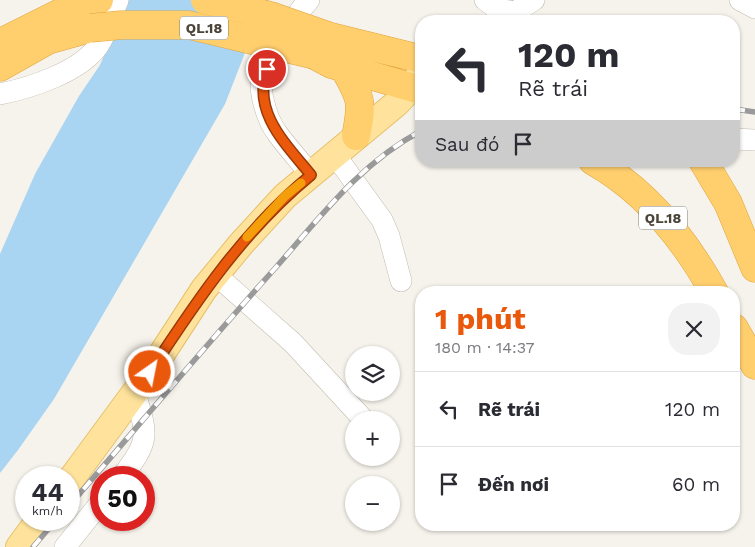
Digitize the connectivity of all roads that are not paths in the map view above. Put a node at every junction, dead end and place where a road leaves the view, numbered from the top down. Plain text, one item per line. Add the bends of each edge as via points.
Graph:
1 (104, 0) edge
2 (205, 0) edge
3 (310, 0) edge
4 (485, 0) edge
5 (534, 0) edge
6 (0, 43) edge
7 (321, 46) junction
8 (415, 57) edge
9 (0, 67) edge
10 (344, 68) junction
11 (415, 82) edge
12 (415, 86) edge
13 (0, 94) edge
14 (356, 136) junction
15 (740, 139) edge
16 (755, 140) edge
17 (335, 155) junction
18 (601, 167) edge
19 (707, 167) edge
20 (311, 175) junction
21 (755, 268) edge
22 (216, 275) junction
23 (400, 281) dead end
24 (710, 286) edge
25 (740, 339) edge
26 (755, 365) edge
27 (135, 393) junction
28 (356, 411) edge
29 (130, 466) edge
30 (80, 467) edge
31 (90, 516) edge
32 (31, 531) edge
33 (19, 547) edge
34 (65, 547) edge

1 - 6 highway via 64,11
1 - 13 street via 99,46 82,63 20,90
2 - 7 highway, QL.18, bridge via 271,16
3 - 20 street via 299,11 272,53 261,85 265,107 276,132
4 - 5 street via 498,8 515,12
7 - 8 highway, QL.18
7 - 9 highway, QL.18, bridge via 189,25 121,24 91,28 48,40
7 - 10 highway, QL.18
10 - 11 highway, QL.18
10 - 14 highway via 360,96
12 - 14 main road
14 - 17 main road
15 - 16 street
17 - 20 main road
17 - 23 street via 382,220
18 - 24 highway, QL.18 via 644,199 677,234
19 - 21 highway via 728,203
20 - 22 main road via 285,196
22 - 27 main road
22 - 28 street via 293,343
25 - 26 highway
27 - 29 street via 145,441
27 - 30 main road
31 - 34 street
32 - 33 main road

